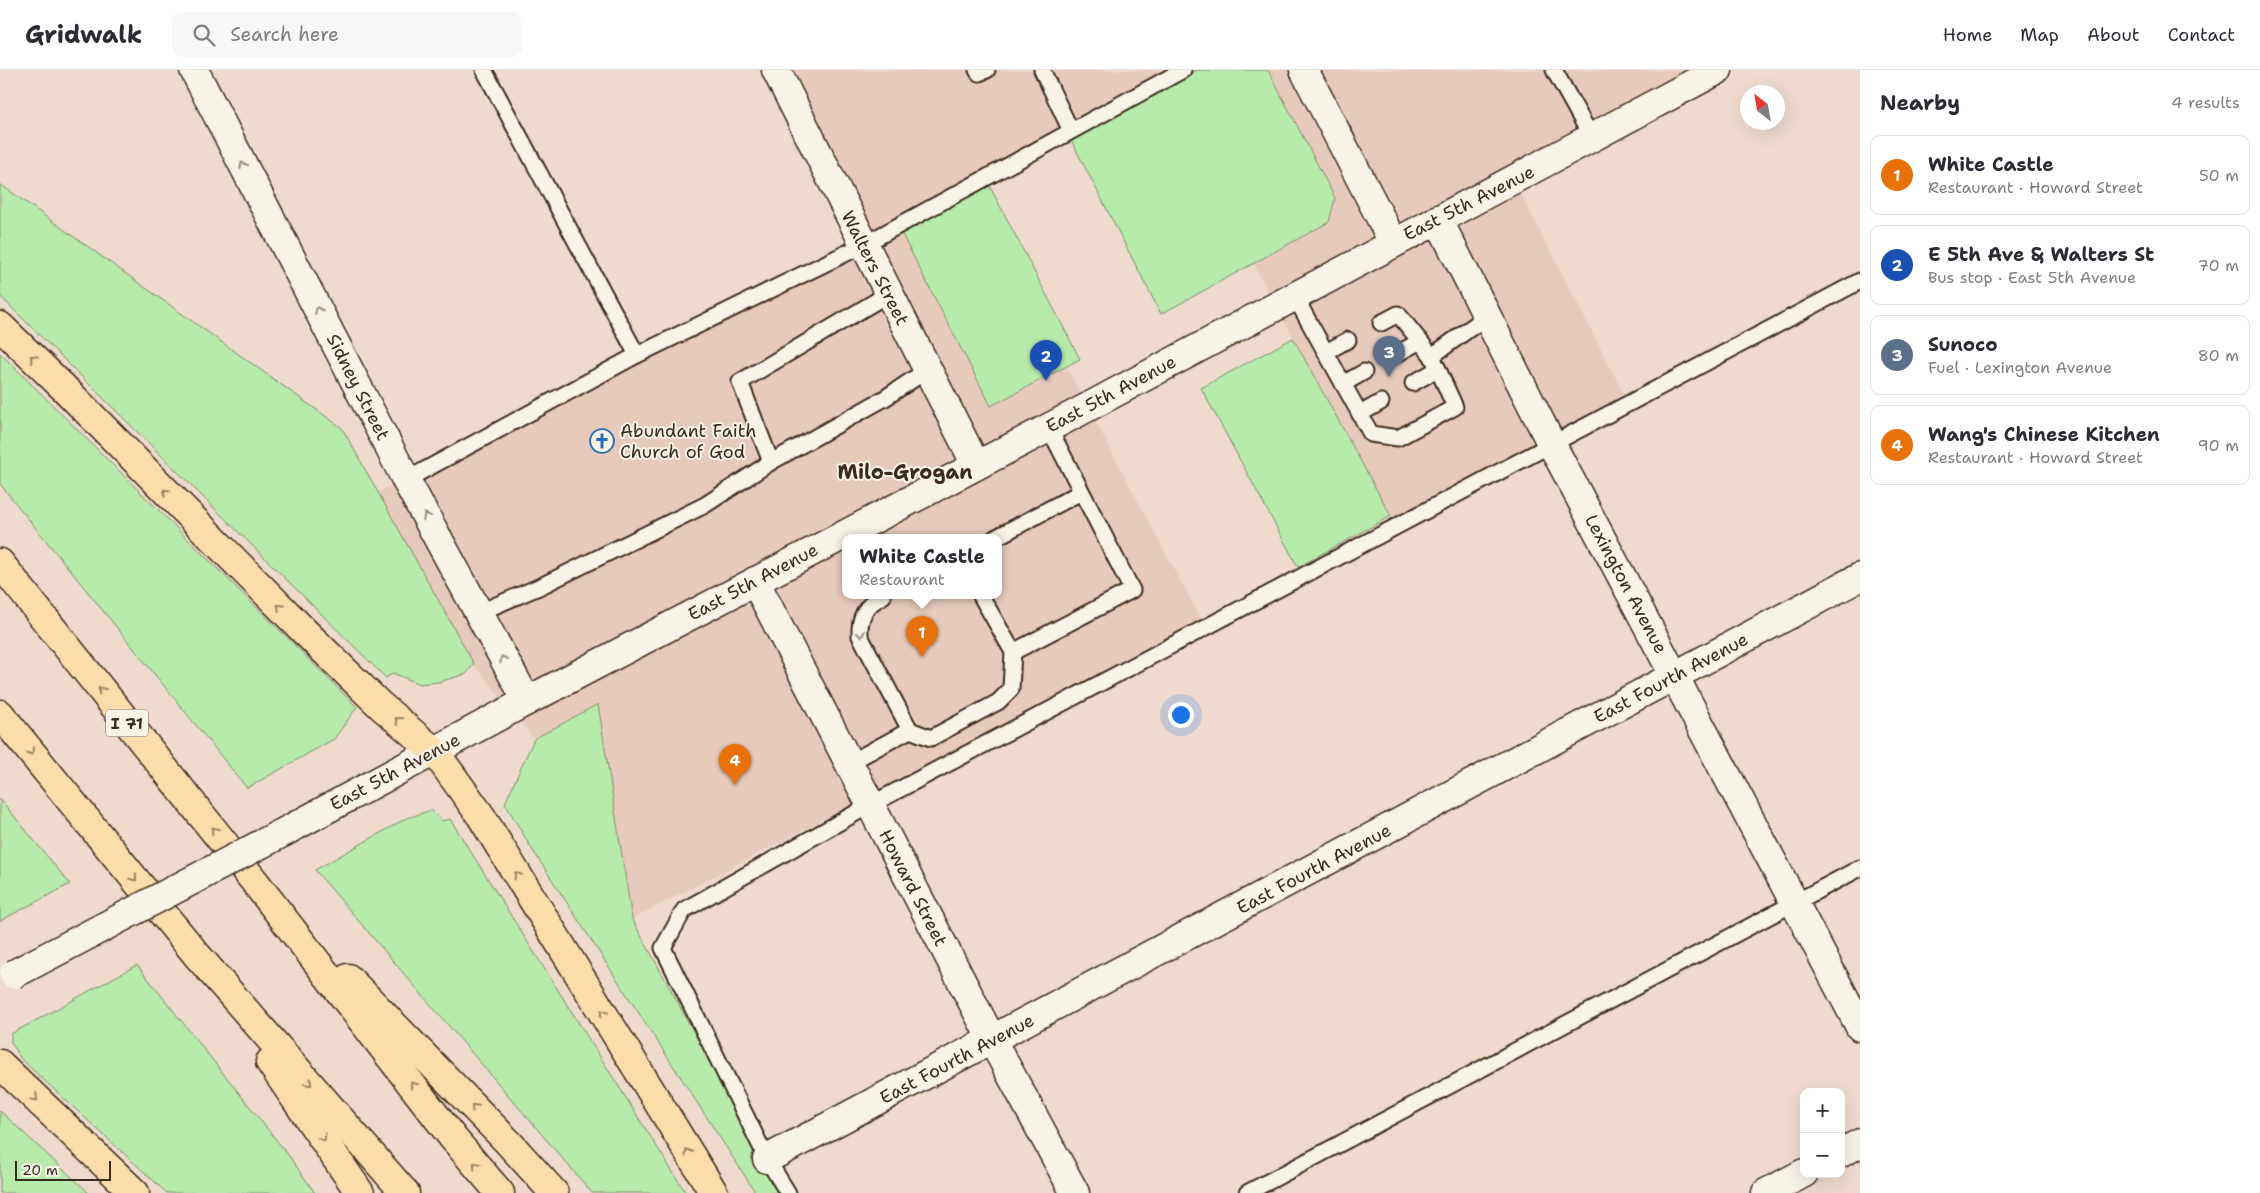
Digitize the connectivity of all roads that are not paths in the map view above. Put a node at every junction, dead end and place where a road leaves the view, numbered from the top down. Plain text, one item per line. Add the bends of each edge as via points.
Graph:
1 (194, 70) edge
2 (484, 70) edge
3 (776, 70) edge
4 (978, 70) edge
5 (987, 70) edge
6 (1042, 70) edge
7 (1183, 70) edge
8 (1304, 70) edge
9 (1554, 70) edge
10 (1718, 70) edge
11 (1071, 131) junction
12 (1592, 138) junction
13 (1438, 218) junction
14 (1393, 242) junction
15 (863, 245) junction
16 (1860, 281) edge
17 (888, 294) junction
18 (1294, 295) junction
19 (1487, 316) junction
20 (1381, 323) dead end
21 (0, 326) edge
22 (1348, 340) dead end
23 (1420, 341) junction
24 (1326, 352) junction
25 (1397, 354) dead end
26 (637, 355) junction
27 (1435, 363) junction
28 (927, 370) junction
29 (1364, 372) dead end
30 (1413, 383) dead end
31 (1343, 384) junction
32 (1381, 402) dead end
33 (1360, 414) junction
34 (1049, 428) junction
35 (1552, 445) junction
36 (771, 462) junction
37 (976, 465) junction
38 (406, 480) junction
39 (1082, 492) junction
40 (845, 534) edge
41 (1002, 534) edge
42 (842, 535) edge
43 (0, 564) edge
44 (1860, 577) edge
45 (755, 581) junction
46 (879, 599) edge
47 (983, 599) edge
48 (478, 613) junction
49 (1012, 652) junction
50 (1675, 675) junction
51 (527, 701) junction
52 (0, 714) edge
53 (910, 730) junction
54 (434, 752) junction
55 (849, 763) junction
56 (870, 805) junction
57 (1860, 868) edge
58 (255, 882) junction
59 (1795, 904) junction
60 (196, 954) junction
61 (7, 978) edge
62 (1860, 1027) edge
63 (992, 1040) junction
64 (0, 1064) edge
65 (1860, 1143) edge
66 (1845, 1151) edge
67 (767, 1159) junction
68 (1800, 1175) edge
69 (135, 1193) edge
70 (360, 1193) edge
71 (405, 1193) edge
72 (500, 1193) edge
73 (554, 1193) edge
74 (714, 1193) edge
75 (788, 1193) edge
76 (1075, 1193) edge
77 (1247, 1193) edge
78 (1766, 1193) edge

38 -> 1 street, Sidney Street
2 - 26 lane
3 - 15 street, Walters Street
4 - 5 lane via 979,73
6 - 11 lane
7 - 11 lane
8 - 14 street
9 - 12 lane
10 - 12 street, East 5th Avenue
11 - 15 lane
12 - 13 street, East 5th Avenue
13 - 14 street, East 5th Avenue
13 - 19 street, Lexington Avenue
14 - 18 street, East 5th Avenue
15 - 17 street, Walters Street
15 - 26 lane
16 - 35 lane
17 - 28 street, Walters Street
17 - 36 lane via 740,382
18 - 24 lane
18 - 34 street, East 5th Avenue
19 - 27 lane
19 - 35 street, Lexington Avenue
20 - 23 lane via 1398,314
54 -> 21 highway via 304,632
22 - 24 lane
23 - 25 lane
23 - 27 lane
24 - 31 lane
26 - 38 lane
27 - 30 lane
27 - 33 lane via 1455,407 1398,438 1371,434
28 - 36 lane via 885,398
28 - 37 street, Walters Street
29 - 31 lane
31 - 33 lane
32 - 33 lane
34 - 37 street, East 5th Avenue
34 - 39 lane
35 - 50 street, Lexington Avenue
35 - 56 lane
36 - 48 lane via 704,504 634,541
37 - 40 street, East 5th Avenue
48 -> 38 street, Sidney Street
39 - 41 lane
39 - 49 lane via 1132,590
42 - 45 street, East 5th Avenue
58 -> 43 highway, I 71
44 - 50 street, East Fourth Avenue
45 - 51 street, East 5th Avenue
45 - 55 street, Howard Street
46 -> 53 lane via 865,609 859,622 860,636
47 - 49 lane
51 -> 48 street, Sidney Street
49 - 53 lane via 1010,689 998,702 931,738
50 - 59 street, Lexington Avenue
50 - 63 street, East Fourth Avenue
51 - 54 street, East 5th Avenue
52 -> 60 highway
53 - 55 lane
54 - 61 street, East 5th Avenue, bridge
74 -> 54 highway via 486,825
55 - 56 street, Howard Street
56 - 63 street, Howard Street
56 - 67 lane via 684,910 663,948
57 - 59 lane
72 -> 58 highway, I 71 via 453,1138
73 -> 58 highway
59 - 62 street, Lexington Avenue
59 - 77 lane
60 -> 70 highway
60 -> 71 highway
63 - 67 street, East Fourth Avenue
63 - 76 street, Howard Street
64 -> 69 highway
65 - 66 street
67 - 75 lane
68 - 78 street

